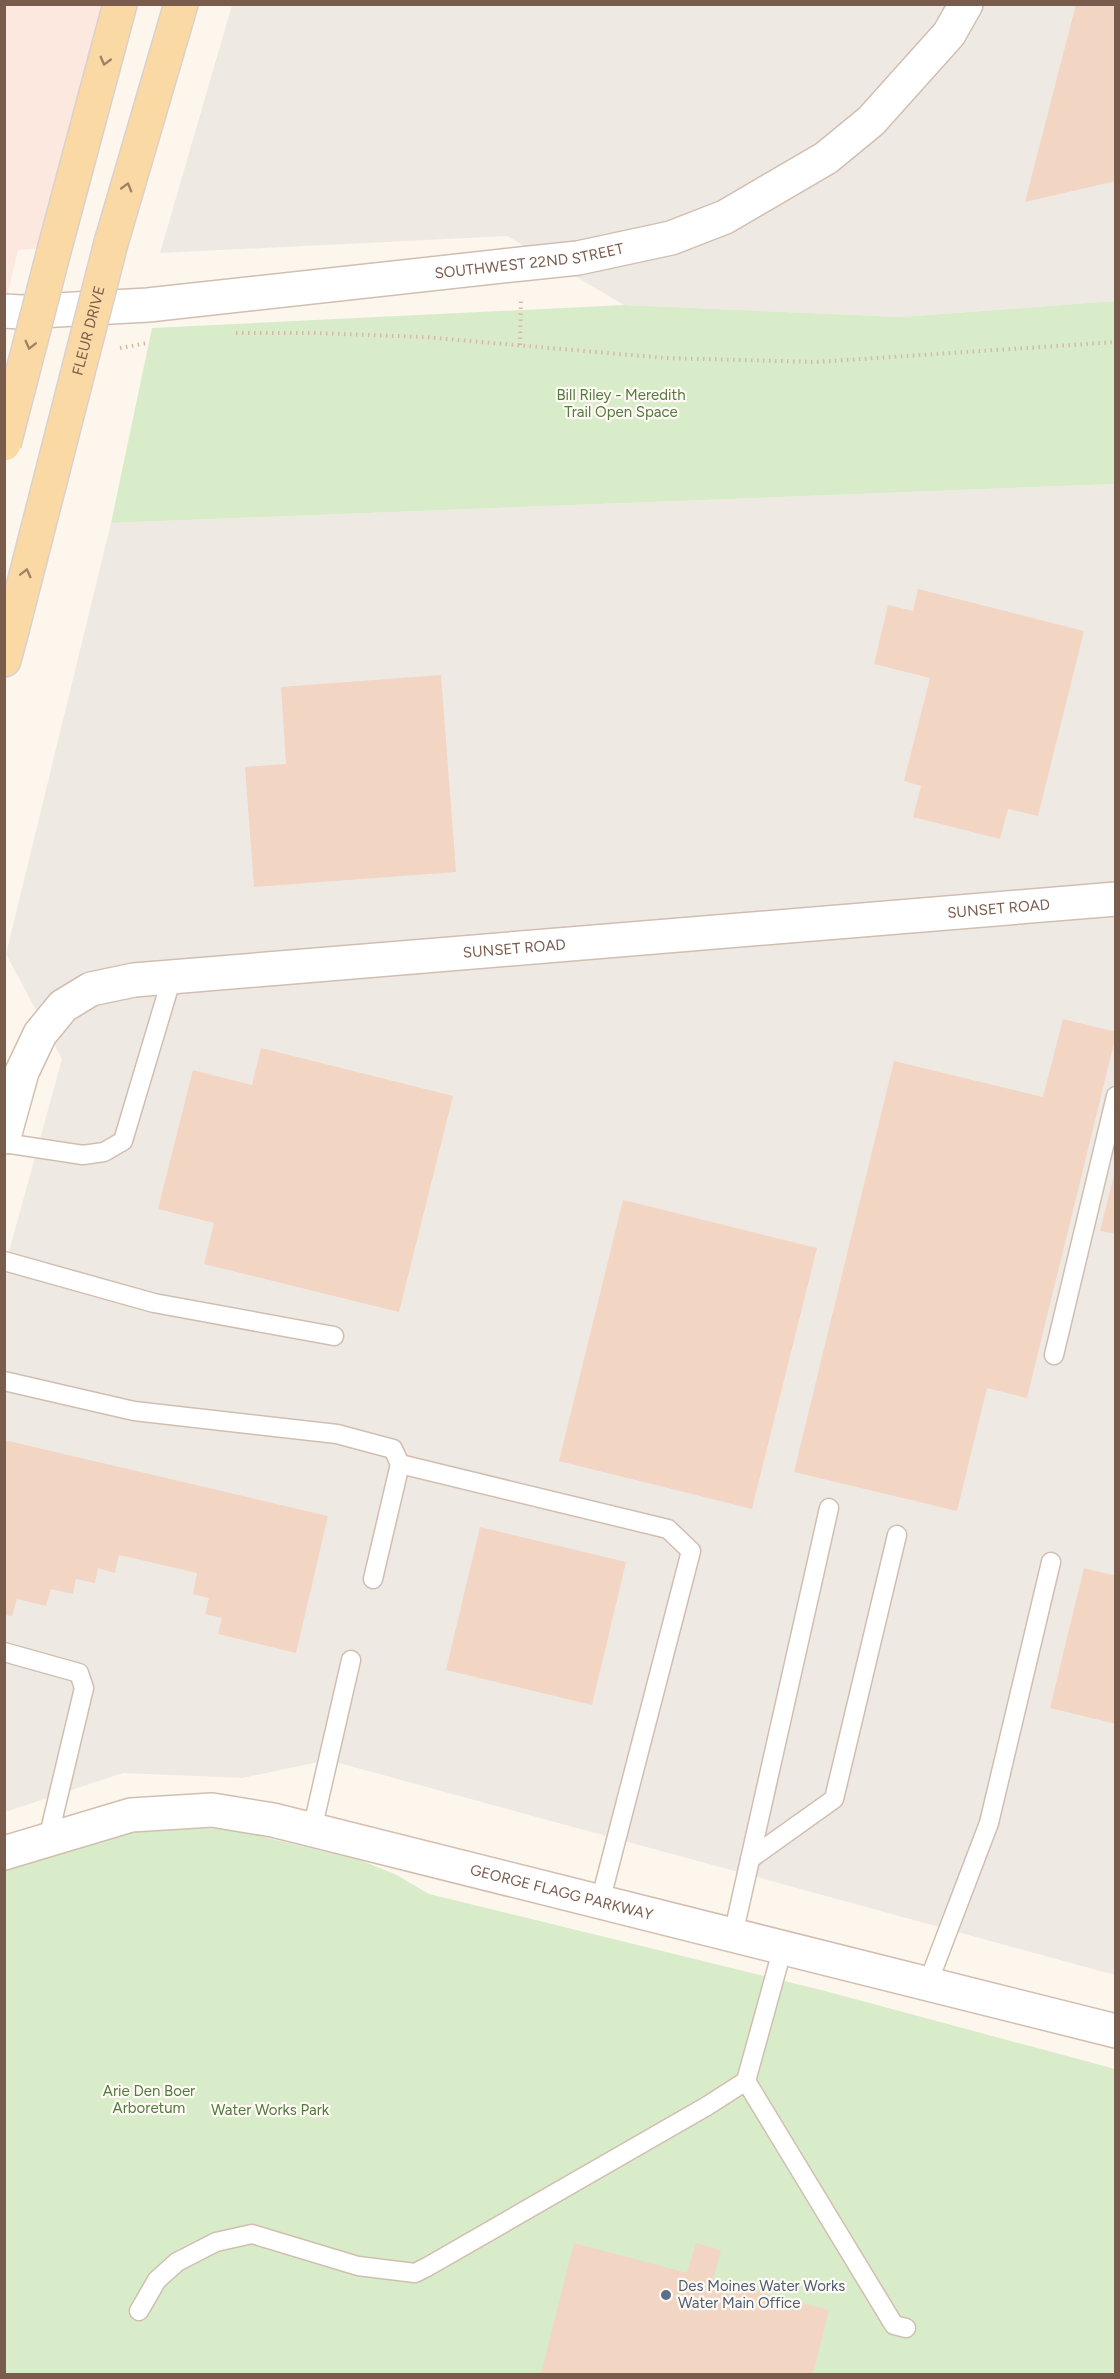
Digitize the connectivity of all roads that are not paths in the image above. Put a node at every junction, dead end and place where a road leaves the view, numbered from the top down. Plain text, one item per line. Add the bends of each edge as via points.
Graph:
1 (120, 4) edge
2 (181, 4) edge
3 (966, 4) edge
4 (4, 310) edge
5 (4, 444) edge
6 (8, 645) edge
7 (1116, 899) edge
8 (172, 978) junction
9 (1116, 1096) edge
10 (4, 1137) edge
11 (4, 1143) edge
12 (4, 1261) edge
13 (334, 1336) dead end
14 (1054, 1354) dead end
15 (4, 1382) edge
16 (400, 1464) junction
17 (829, 1508) dead end
18 (897, 1535) dead end
19 (1051, 1562) dead end
20 (373, 1579) dead end
21 (4, 1652) edge
22 (351, 1660) dead end
23 (312, 1830) junction
24 (48, 1839) junction
25 (4, 1854) edge
26 (750, 1859) junction
27 (600, 1902) junction
28 (733, 1935) junction
29 (783, 1947) junction
30 (928, 1983) junction
31 (1116, 2031) edge
32 (746, 2081) junction
33 (139, 2311) dead end
34 (906, 2328) dead end

1 -> 5 main road, bridge
6 -> 2 main road, FLEUR DRIVE, bridge via 111,243
3 - 4 street, SOUTHWEST 22ND STREET via 949,34 871,121 826,158 735,211 670,238 578,258 148,305
7 - 8 street, SUNSET ROAD
8 - 10 street, SUNSET ROAD via 134,980 91,989 63,1006 40,1034 22,1072
8 - 11 lane via 123,1141 104,1152 83,1155
9 - 14 lane
12 - 13 lane via 154,1303
15 - 16 lane via 134,1410 337,1434 393,1449
16 - 20 lane
16 - 27 lane via 668,1528 691,1551
17 - 26 lane
18 - 26 lane via 834,1799
19 - 30 lane via 989,1824
21 - 24 lane via 79,1673 84,1688
22 - 23 lane
23 - 24 street, GEORGE FLAGG PARKWAY via 212,1810 131,1815
23 - 27 street, GEORGE FLAGG PARKWAY
24 - 25 street, GEORGE FLAGG PARKWAY
26 - 28 lane
27 - 28 street, GEORGE FLAGG PARKWAY
28 - 29 street, GEORGE FLAGG PARKWAY
29 - 30 street, GEORGE FLAGG PARKWAY
29 - 32 lane
30 - 31 street, GEORGE FLAGG PARKWAY
32 - 33 lane via 415,2273 358,2266 252,2234 216,2242 177,2262 157,2280
32 - 34 lane via 894,2325

